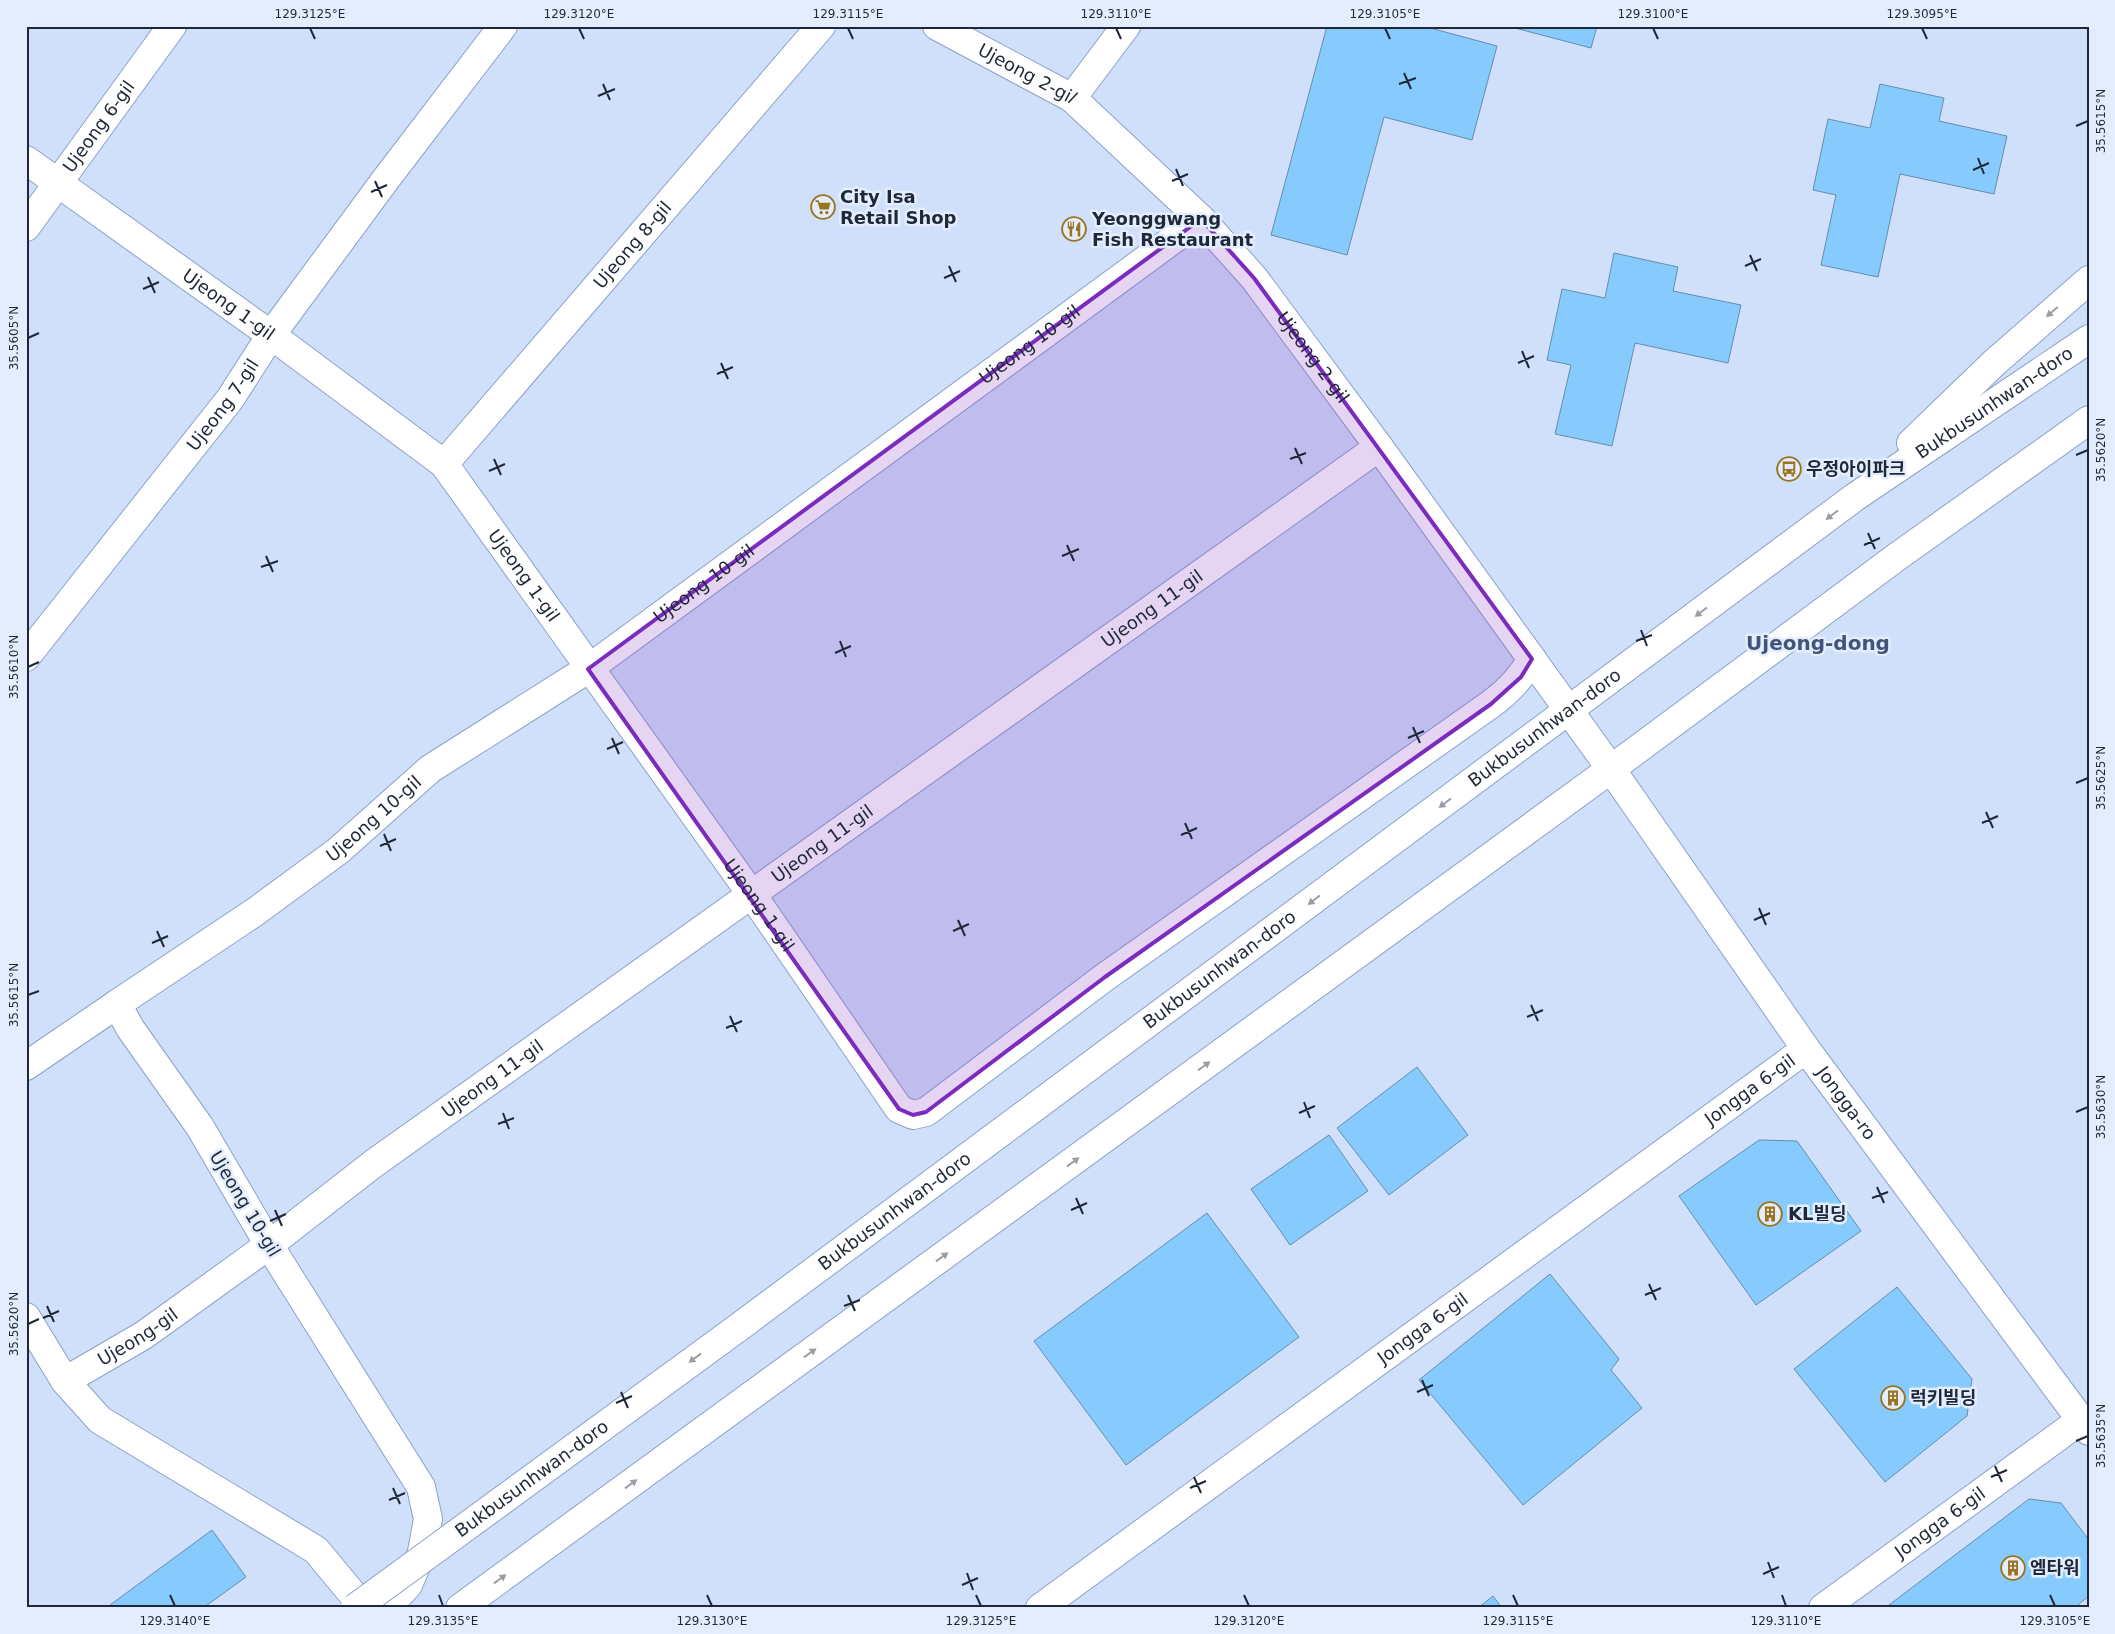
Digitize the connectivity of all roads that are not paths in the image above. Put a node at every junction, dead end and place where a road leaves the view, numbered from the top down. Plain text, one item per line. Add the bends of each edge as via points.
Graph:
1 (172, 26) edge
2 (503, 26) edge
3 (821, 26) edge
4 (937, 26) edge
5 (1126, 26) edge
6 (1072, 98) junction
7 (26, 160) edge
8 (58, 183) junction
9 (1201, 219) junction
10 (26, 227) edge
11 (2089, 280) edge
12 (271, 335) junction
13 (2089, 339) edge
14 (2089, 420) edge
15 (1379, 447) junction
16 (444, 464) junction
17 (1855, 497) junction
18 (26, 657) edge
19 (1532, 659) junction
20 (588, 669) junction
21 (1569, 711) junction
22 (1611, 769) junction
23 (751, 895) junction
24 (117, 1004) junction
25 (1806, 1049) junction
26 (26, 1066) edge
27 (269, 1245) junction
28 (26, 1317) edge
29 (64, 1381) junction
30 (2085, 1426) edge
31 (355, 1608) edge
32 (364, 1608) edge
33 (386, 1608) edge
34 (460, 1608) edge
35 (1040, 1608) edge
36 (1823, 1608) edge

1 - 8 street, Ujeong 6-gil
2 - 12 street, Ujeong 7-gil
3 - 16 street, Ujeong 8-gil
4 - 6 street, Ujeong 2-gil
5 - 6 street
6 - 9 street, Ujeong 2-gil
7 - 8 street, Ujeong 1-gil
8 - 10 street, Ujeong 6-gil
8 - 12 street, Ujeong 1-gil
9 - 15 street, Ujeong 2-gil via 1254,278
9 - 20 street, Ujeong 10-gil
11 -> 17 street via 1994,363
12 - 16 street, Ujeong 1-gil
12 - 18 street, Ujeong 7-gil via 230,399
13 - 17 street, Bukbusunhwan-doro
14 - 22 street via 1898,556
15 - 19 street, Ujeong 2-gil
15 - 23 street, Ujeong 11-gil
16 - 20 street, Ujeong 1-gil
17 -> 21 street, Bukbusunhwan-doro
19 - 21 street, Ujeong 2-gil
19 - 23 street, Ujeong 1-gil via 1507,692 1105,977 926,1112 913,1115 899,1109
20 - 23 street, Ujeong 1-gil
20 - 24 street, Ujeong 10-gil via 430,769 338,851 256,912
21 - 22 street, Ujeong 2-gil
21 -> 31 street, Bukbusunhwan-doro, bridge
22 - 25 street, Jongga-ro
34 -> 22 street
23 - 27 street, Ujeong 11-gil via 373,1164
24 - 26 street
24 - 27 street, Ujeong 10-gil via 130,1028 200,1127
25 - 30 street, Jongga-ro
25 - 35 street, Jongga 6-gil
27 - 29 street, Ujeong-gil via 144,1335
27 - 33 street, Ujeong 10-gil via 421,1487 428,1519 422,1552 408,1586
28 - 29 street
29 - 32 street via 100,1420 316,1550
30 - 36 street, Jongga 6-gil

